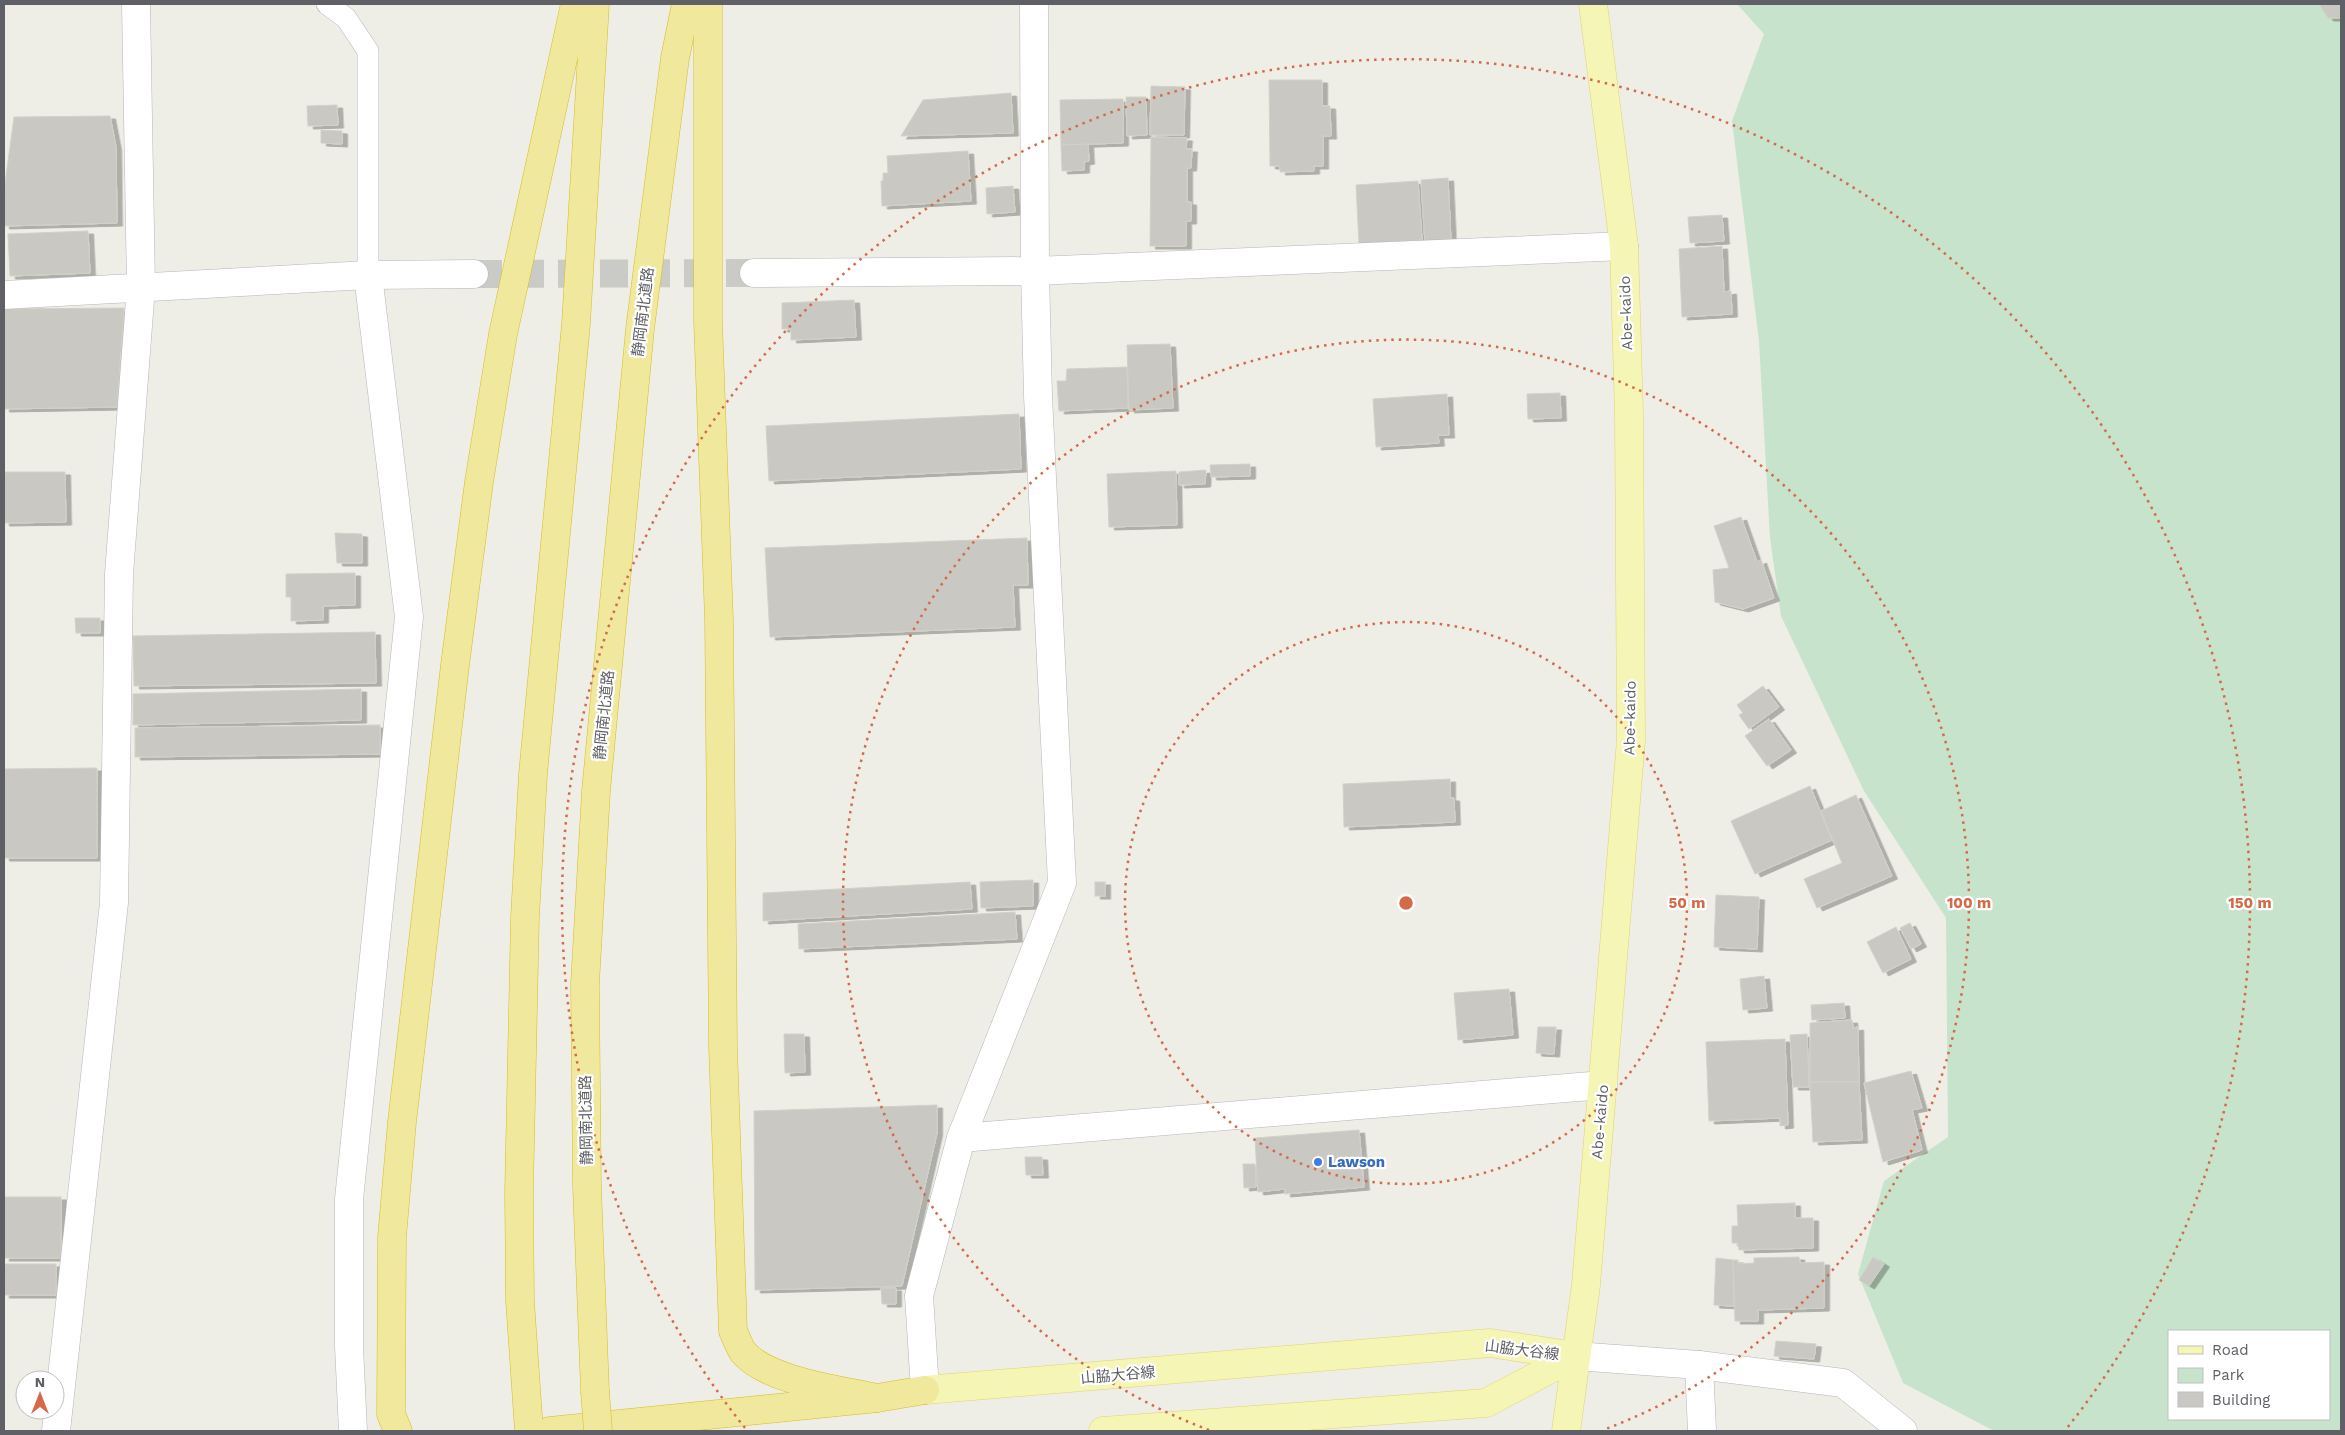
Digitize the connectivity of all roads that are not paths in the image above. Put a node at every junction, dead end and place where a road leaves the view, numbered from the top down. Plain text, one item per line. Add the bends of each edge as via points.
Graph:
1 (136, 4) edge
2 (327, 4) edge
3 (575, 4) edge
4 (595, 4) edge
5 (686, 4) edge
6 (708, 4) edge
7 (1034, 4) edge
8 (1593, 4) edge
9 (1624, 246) junction
10 (1035, 271) junction
11 (754, 273) tunnel mouth
12 (474, 274) tunnel mouth
13 (368, 275) junction
14 (141, 287) junction
15 (4, 295) edge
16 (1603, 1085) junction
17 (961, 1138) junction
18 (1575, 1356) junction
19 (1699, 1365) junction
20 (926, 1390) junction
21 (877, 1398) junction
22 (56, 1431) edge
23 (353, 1431) edge
24 (398, 1431) edge
25 (529, 1431) edge
26 (550, 1431) edge
27 (598, 1431) edge
28 (1103, 1431) edge
29 (1566, 1431) edge
30 (1702, 1431) edge
31 (1903, 1431) edge

1 - 14 street
2 - 13 lane via 346,18 368,51
3 - 24 highway via 503,334 479,482 455,665 402,1122 392,1237 392,1414
4 - 25 highway via 576,324 533,774 526,918 519,1191 520,1301
5 - 27 highway, 静岡南北道路, bridge via 675,58 640,329 596,791 585,984 587,1186
6 - 21 highway via 708,321 718,620 723,1047 733,1331 743,1352 765,1368 794,1380
7 - 10 street
8 - 9 main road, Abe-kaido
9 - 10 street
9 - 16 main road, Abe-kaido via 1632,740
10 - 11 street
10 - 17 street via 1038,396 1062,883
12 - 13 street
13 - 14 street
13 - 23 street via 409,616 349,1199 349,1346
14 - 15 street
14 - 22 street via 119,574 114,903
16 - 17 street
16 - 18 main road, Abe-kaido via 1586,1285
17 - 20 street via 919,1296
18 - 19 street
18 - 20 main road, 山脇大谷線 via 1490,1343
18 - 28 main road, 山脇大谷線 via 1486,1402
18 - 29 main road, Abe-kaido
19 - 30 street
19 - 31 street via 1843,1383
20 - 21 highway
21 - 26 highway

